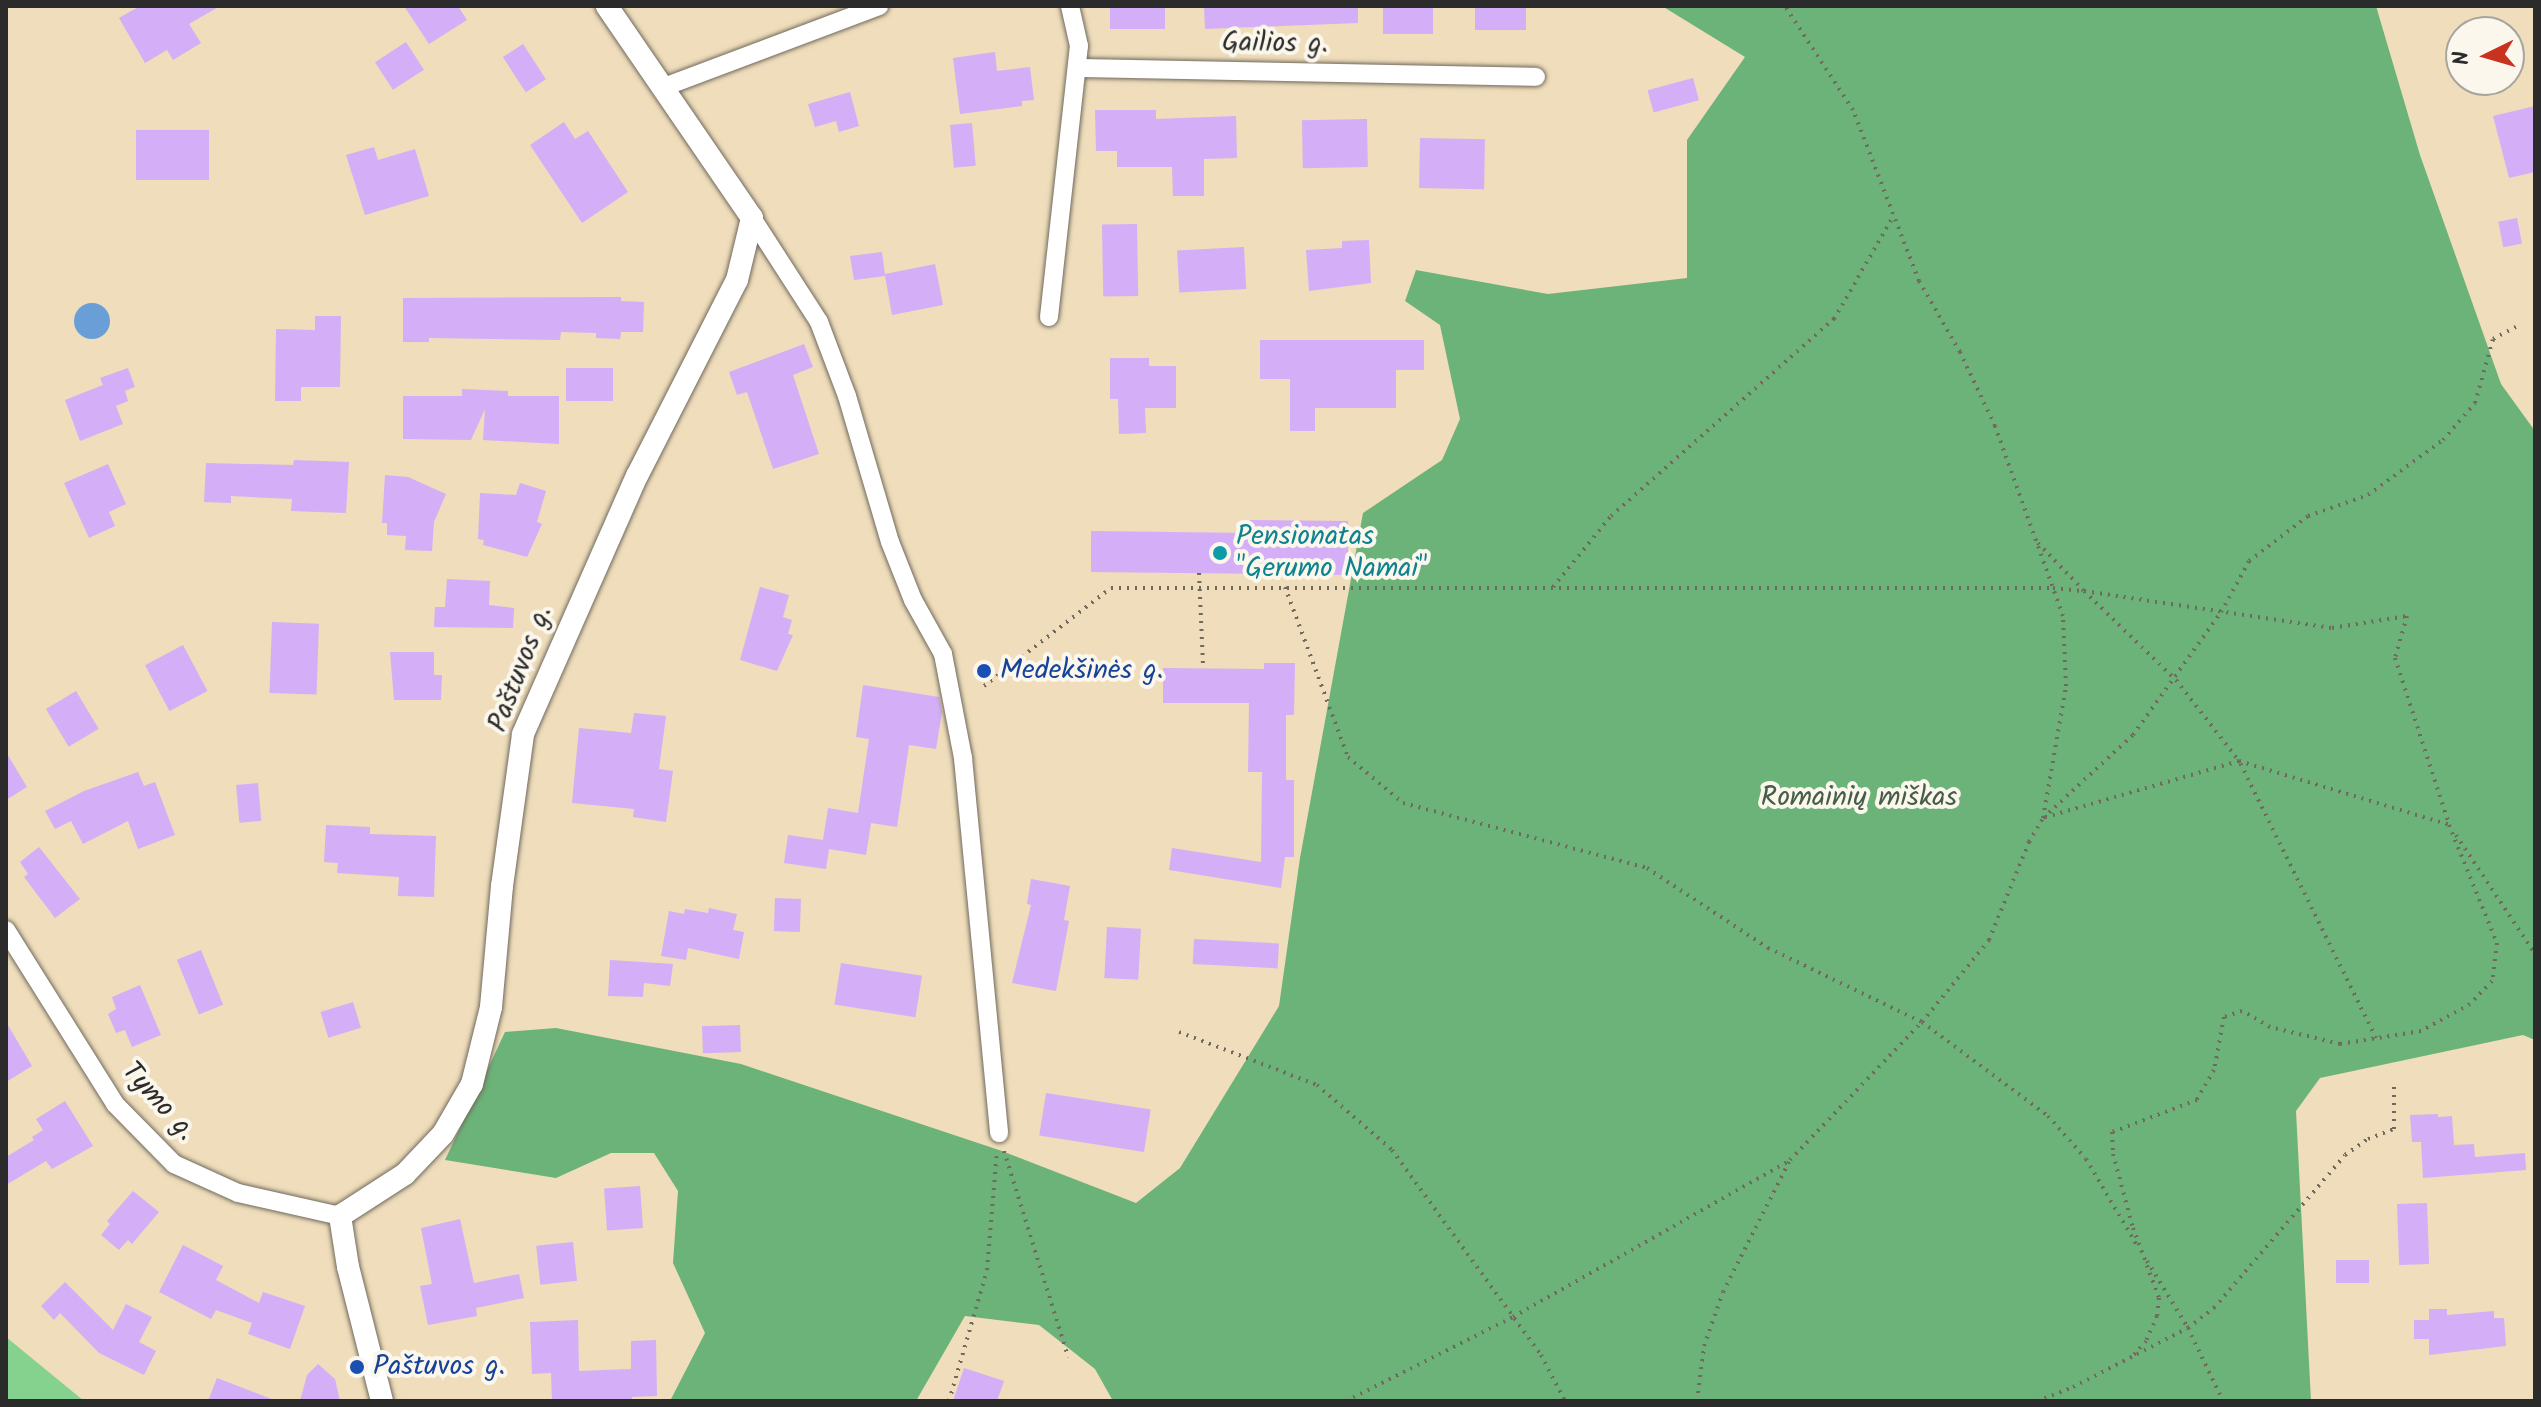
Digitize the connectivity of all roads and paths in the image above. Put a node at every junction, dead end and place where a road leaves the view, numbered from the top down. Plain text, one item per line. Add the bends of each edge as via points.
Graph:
1 (607, 6) edge
2 (879, 6) edge
3 (1070, 6) edge
4 (1785, 6) edge
5 (1077, 68) junction
6 (1536, 77) dead end
7 (664, 87) junction
8 (1894, 215) junction
9 (752, 218) junction
10 (1049, 317) dead end
11 (2516, 327) dead end
12 (2036, 542) junction
13 (1199, 573) dead end
14 (1200, 587) junction
15 (1285, 587) junction
16 (1553, 587) junction
17 (2053, 588) junction
18 (2084, 591) junction
19 (2221, 612) junction
20 (1203, 665) dead end
21 (2176, 680) junction
22 (984, 686) dead end
23 (2239, 761) junction
24 (2043, 818) junction
25 (2449, 825) junction
26 (6, 930) edge
27 (2535, 954) edge
28 (1922, 1022) junction
29 (1179, 1032) dead end
30 (2376, 1039) junction
31 (2394, 1083) dead end
32 (999, 1133) junction
33 (1790, 1160) junction
34 (340, 1216) junction
35 (2140, 1251) junction
36 (1513, 1317) junction
37 (2188, 1328) junction
38 (2134, 1355) junction
39 (1068, 1357) dead end
40 (382, 1401) edge
41 (949, 1401) edge
42 (1346, 1401) edge
43 (1565, 1401) edge
44 (1697, 1401) edge
45 (2037, 1401) edge
46 (2223, 1401) edge

1 - 7 street
2 - 7 street
3 - 5 street via 1079,46
4 - 8 path via 1853,110
5 - 6 street, Gailios g.
5 - 10 street
7 - 9 street
8 - 12 path via 1919,281 1995,426
8 - 16 path via 1834,319 1611,516
9 - 32 street via 819,322 890,542 913,600 943,654 963,758
9 - 34 street, Paštuvos g. via 737,280 637,476 523,734 491,1007 472,1084 443,1134 405,1174
11 - 19 path via 2493,339 2475,403 2443,440 2368,495 2308,516 2249,561
12 - 17 path
12 - 18 path
13 - 14 path
14 - 15 path
14 - 20 path
14 - 22 path via 1111,588
15 - 16 path
15 - 28 path via 1348,757 1403,803 1647,868 1768,948
16 - 17 path
17 - 18 path
17 - 24 path via 2063,616 2066,686
18 - 19 path
18 - 21 path
19 - 21 path
19 - 25 path via 2332,628 2407,616 2395,658
21 - 23 path
21 - 24 path via 2133,735
23 - 24 path
23 - 25 path
23 - 30 path
24 - 28 path via 1989,940
25 - 27 path
25 - 30 path via 2497,943 2492,981 2470,1004 2421,1031
26 - 34 street, Tymo g. via 115,1104 174,1164 238,1193
28 - 33 path
28 - 35 path via 2048,1116 2086,1159
29 - 36 path via 1317,1085 1392,1150
30 - 35 path via 2340,1044 2270,1027 2242,1011 2224,1017 2214,1070 2197,1100 2112,1132 2113,1154
31 - 37 path via 2394,1129 2345,1155 2214,1308
32 - 39 path
32 - 41 path via 987,1270
33 - 36 path
33 - 44 path via 1723,1292 1704,1346
34 - 40 street
35 - 37 path
35 - 38 path via 2159,1298 2157,1316
36 - 42 path
36 - 43 path
37 - 38 path
37 - 46 path
38 - 45 path

